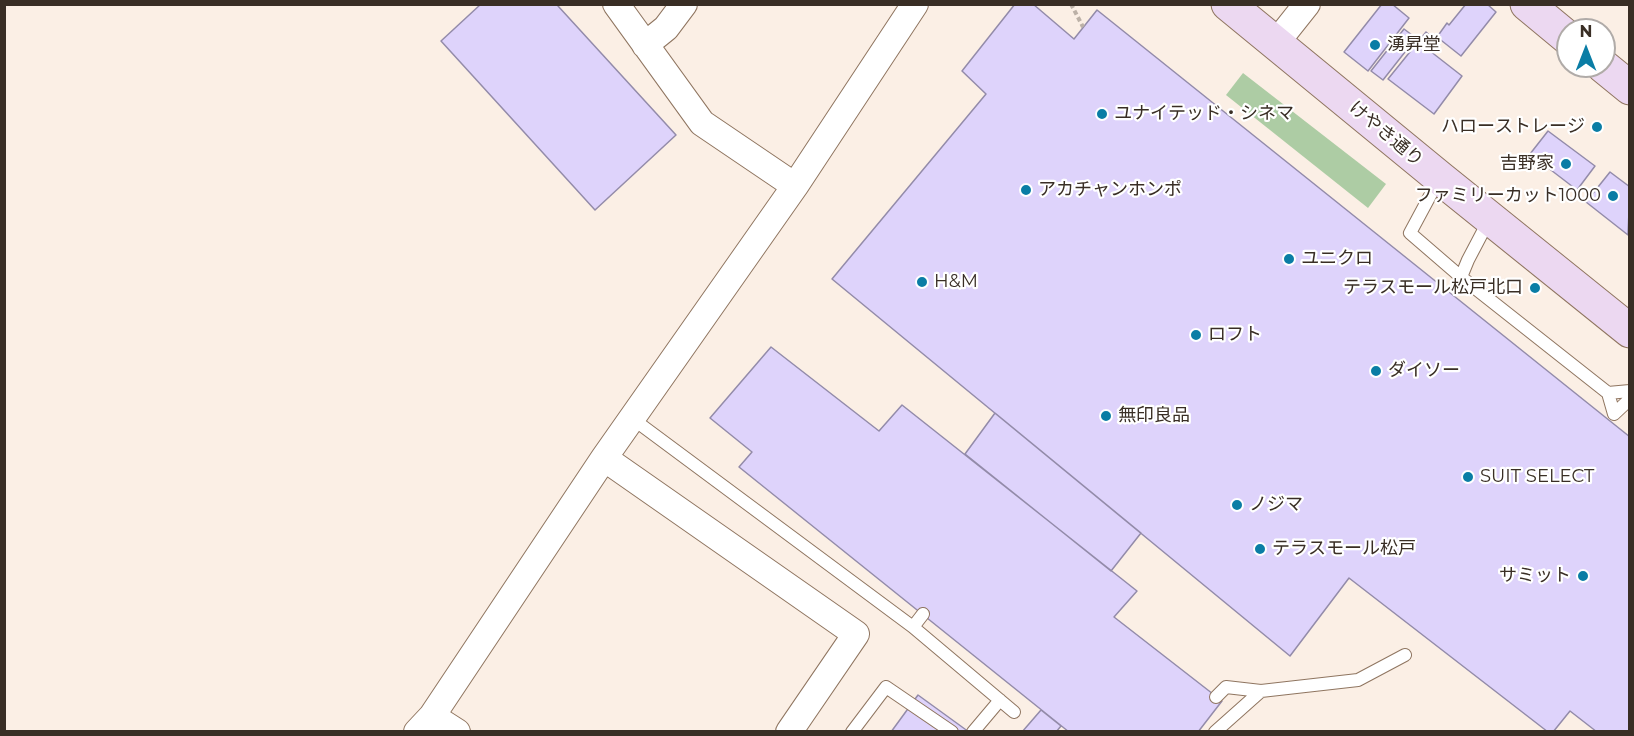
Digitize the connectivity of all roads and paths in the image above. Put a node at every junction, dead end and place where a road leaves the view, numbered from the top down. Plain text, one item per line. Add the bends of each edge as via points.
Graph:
1 (616, 4) edge
2 (684, 4) edge
3 (915, 4) edge
4 (1071, 4) edge
5 (1228, 4) edge
6 (1307, 4) edge
7 (1527, 4) edge
8 (1083, 27) dead end
9 (1556, 28) edge
10 (1276, 43) junction
11 (645, 45) junction
12 (1616, 77) edge
13 (1629, 88) edge
14 (1440, 178) junction
15 (795, 186) junction
16 (1490, 219) junction
17 (1461, 277) junction
18 (1625, 318) edge
19 (1629, 391) edge
20 (1608, 393) junction
21 (1629, 399) edge
22 (633, 419) junction
23 (604, 458) junction
24 (922, 614) dead end
25 (913, 627) junction
26 (1405, 656) dead end
27 (1261, 691) junction
28 (1216, 697) dead end
29 (1000, 700) junction
30 (1014, 712) dead end
31 (424, 724) edge
32 (458, 732) edge
33 (789, 732) edge
34 (852, 732) edge
35 (952, 732) edge
36 (973, 732) edge
37 (1215, 732) edge

1 - 11 street
2 - 11 street via 666,28
3 - 15 street
4 - 8 path
5 - 10 street, けやき通り
6 - 10 street
7 - 9 street
10 - 14 street, けやき通り
11 - 15 street via 702,123
12 - 13 street
14 - 16 street, けやき通り
14 - 17 lane via 1410,233
15 - 22 street
16 - 17 lane
16 - 18 street, けやき通り
17 - 20 lane
19 - 20 lane
20 - 21 lane via 1614,414
22 - 23 street
22 - 25 lane
23 - 31 street
23 - 33 street via 856,634
24 - 25 lane
25 - 29 lane
26 - 27 lane via 1358,680
27 - 28 lane via 1226,687
27 - 37 lane
29 - 30 lane
29 - 36 lane
31 - 32 street
34 - 35 lane via 886,687

